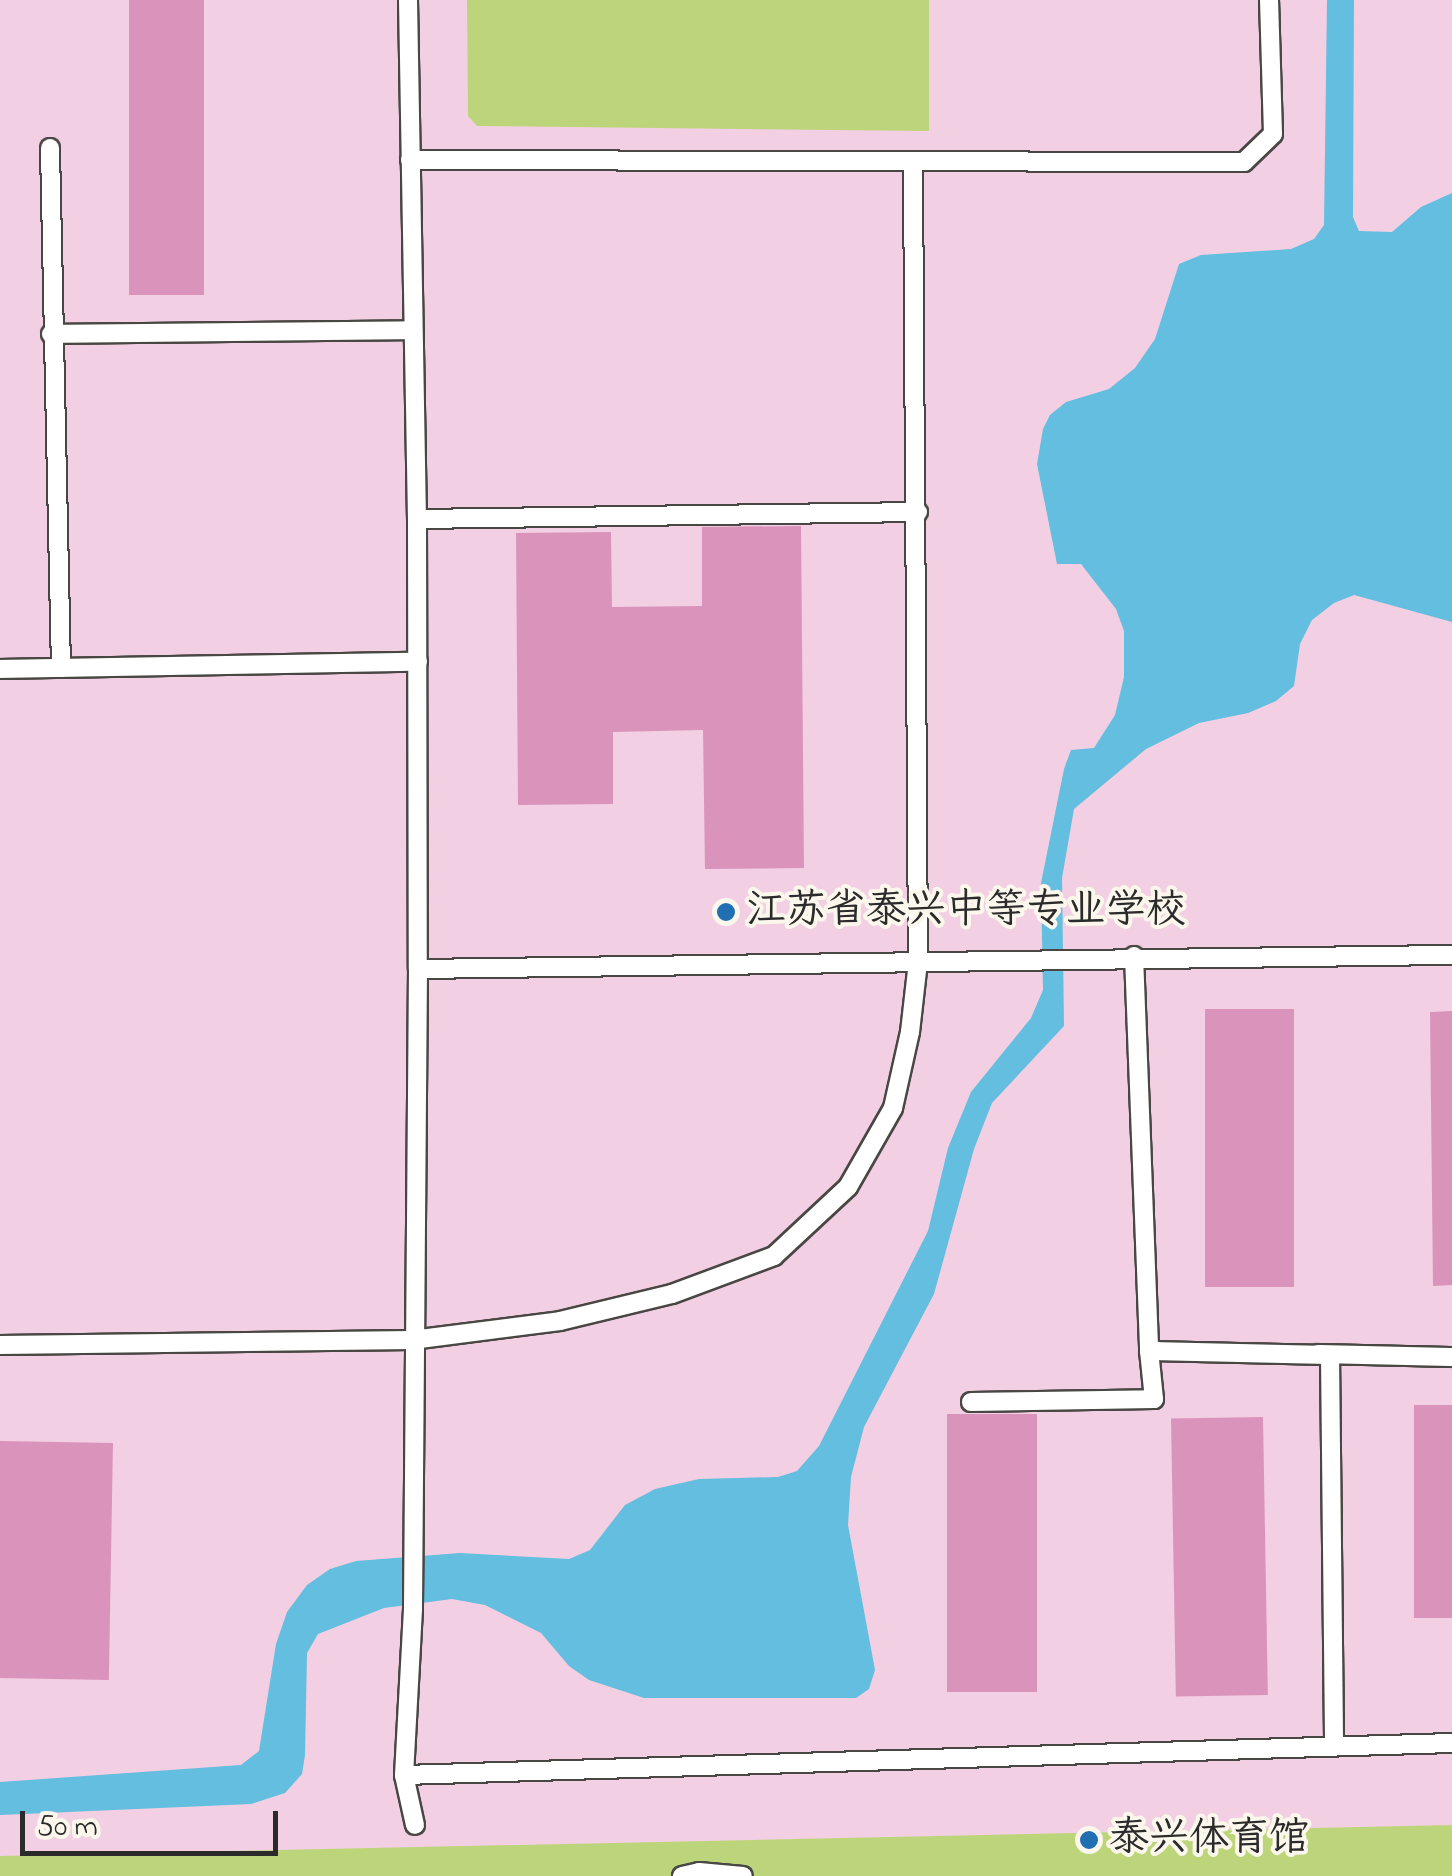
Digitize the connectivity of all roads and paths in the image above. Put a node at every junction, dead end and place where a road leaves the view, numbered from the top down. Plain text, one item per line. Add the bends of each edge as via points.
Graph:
1 (408, 0) edge
2 (1269, 0) edge
3 (50, 148) dead end
4 (410, 160) junction
5 (913, 161) junction
6 (412, 330) junction
7 (51, 334) junction
8 (918, 512) junction
9 (418, 519) junction
10 (418, 662) junction
11 (0, 668) edge
12 (62, 668) junction
13 (1452, 955) edge
14 (1134, 956) junction
15 (918, 962) junction
16 (418, 969) junction
17 (412, 1340) junction
18 (0, 1346) edge
19 (1149, 1351) junction
20 (1452, 1357) edge
21 (972, 1402) dead end
22 (1452, 1743) edge
23 (1334, 1744) junction
24 (404, 1775) junction
25 (414, 1825) dead end
26 (682, 1876) edge
27 (743, 1876) edge

1 - 4 lane
2 - 5 lane via 1272,134 1244,162
3 - 7 lane
4 - 5 lane
4 - 6 lane
5 - 8 lane
6 - 7 lane
6 - 9 lane
7 - 12 lane
8 - 9 lane
8 - 15 lane
9 - 10 lane
10 - 12 lane
10 - 16 lane
11 - 12 lane
13 - 14 lane
14 - 15 lane
14 - 19 lane
15 - 16 lane
15 - 17 lane via 893,1108 848,1187 774,1256 672,1294 560,1321
16 - 17 lane
17 - 18 lane
17 - 24 lane via 413,1609
19 - 20 lane
19 - 21 lane via 1154,1399
19 - 23 lane via 1330,1355
22 - 23 lane
23 - 24 lane
24 - 25 lane
26 - 27 lane

